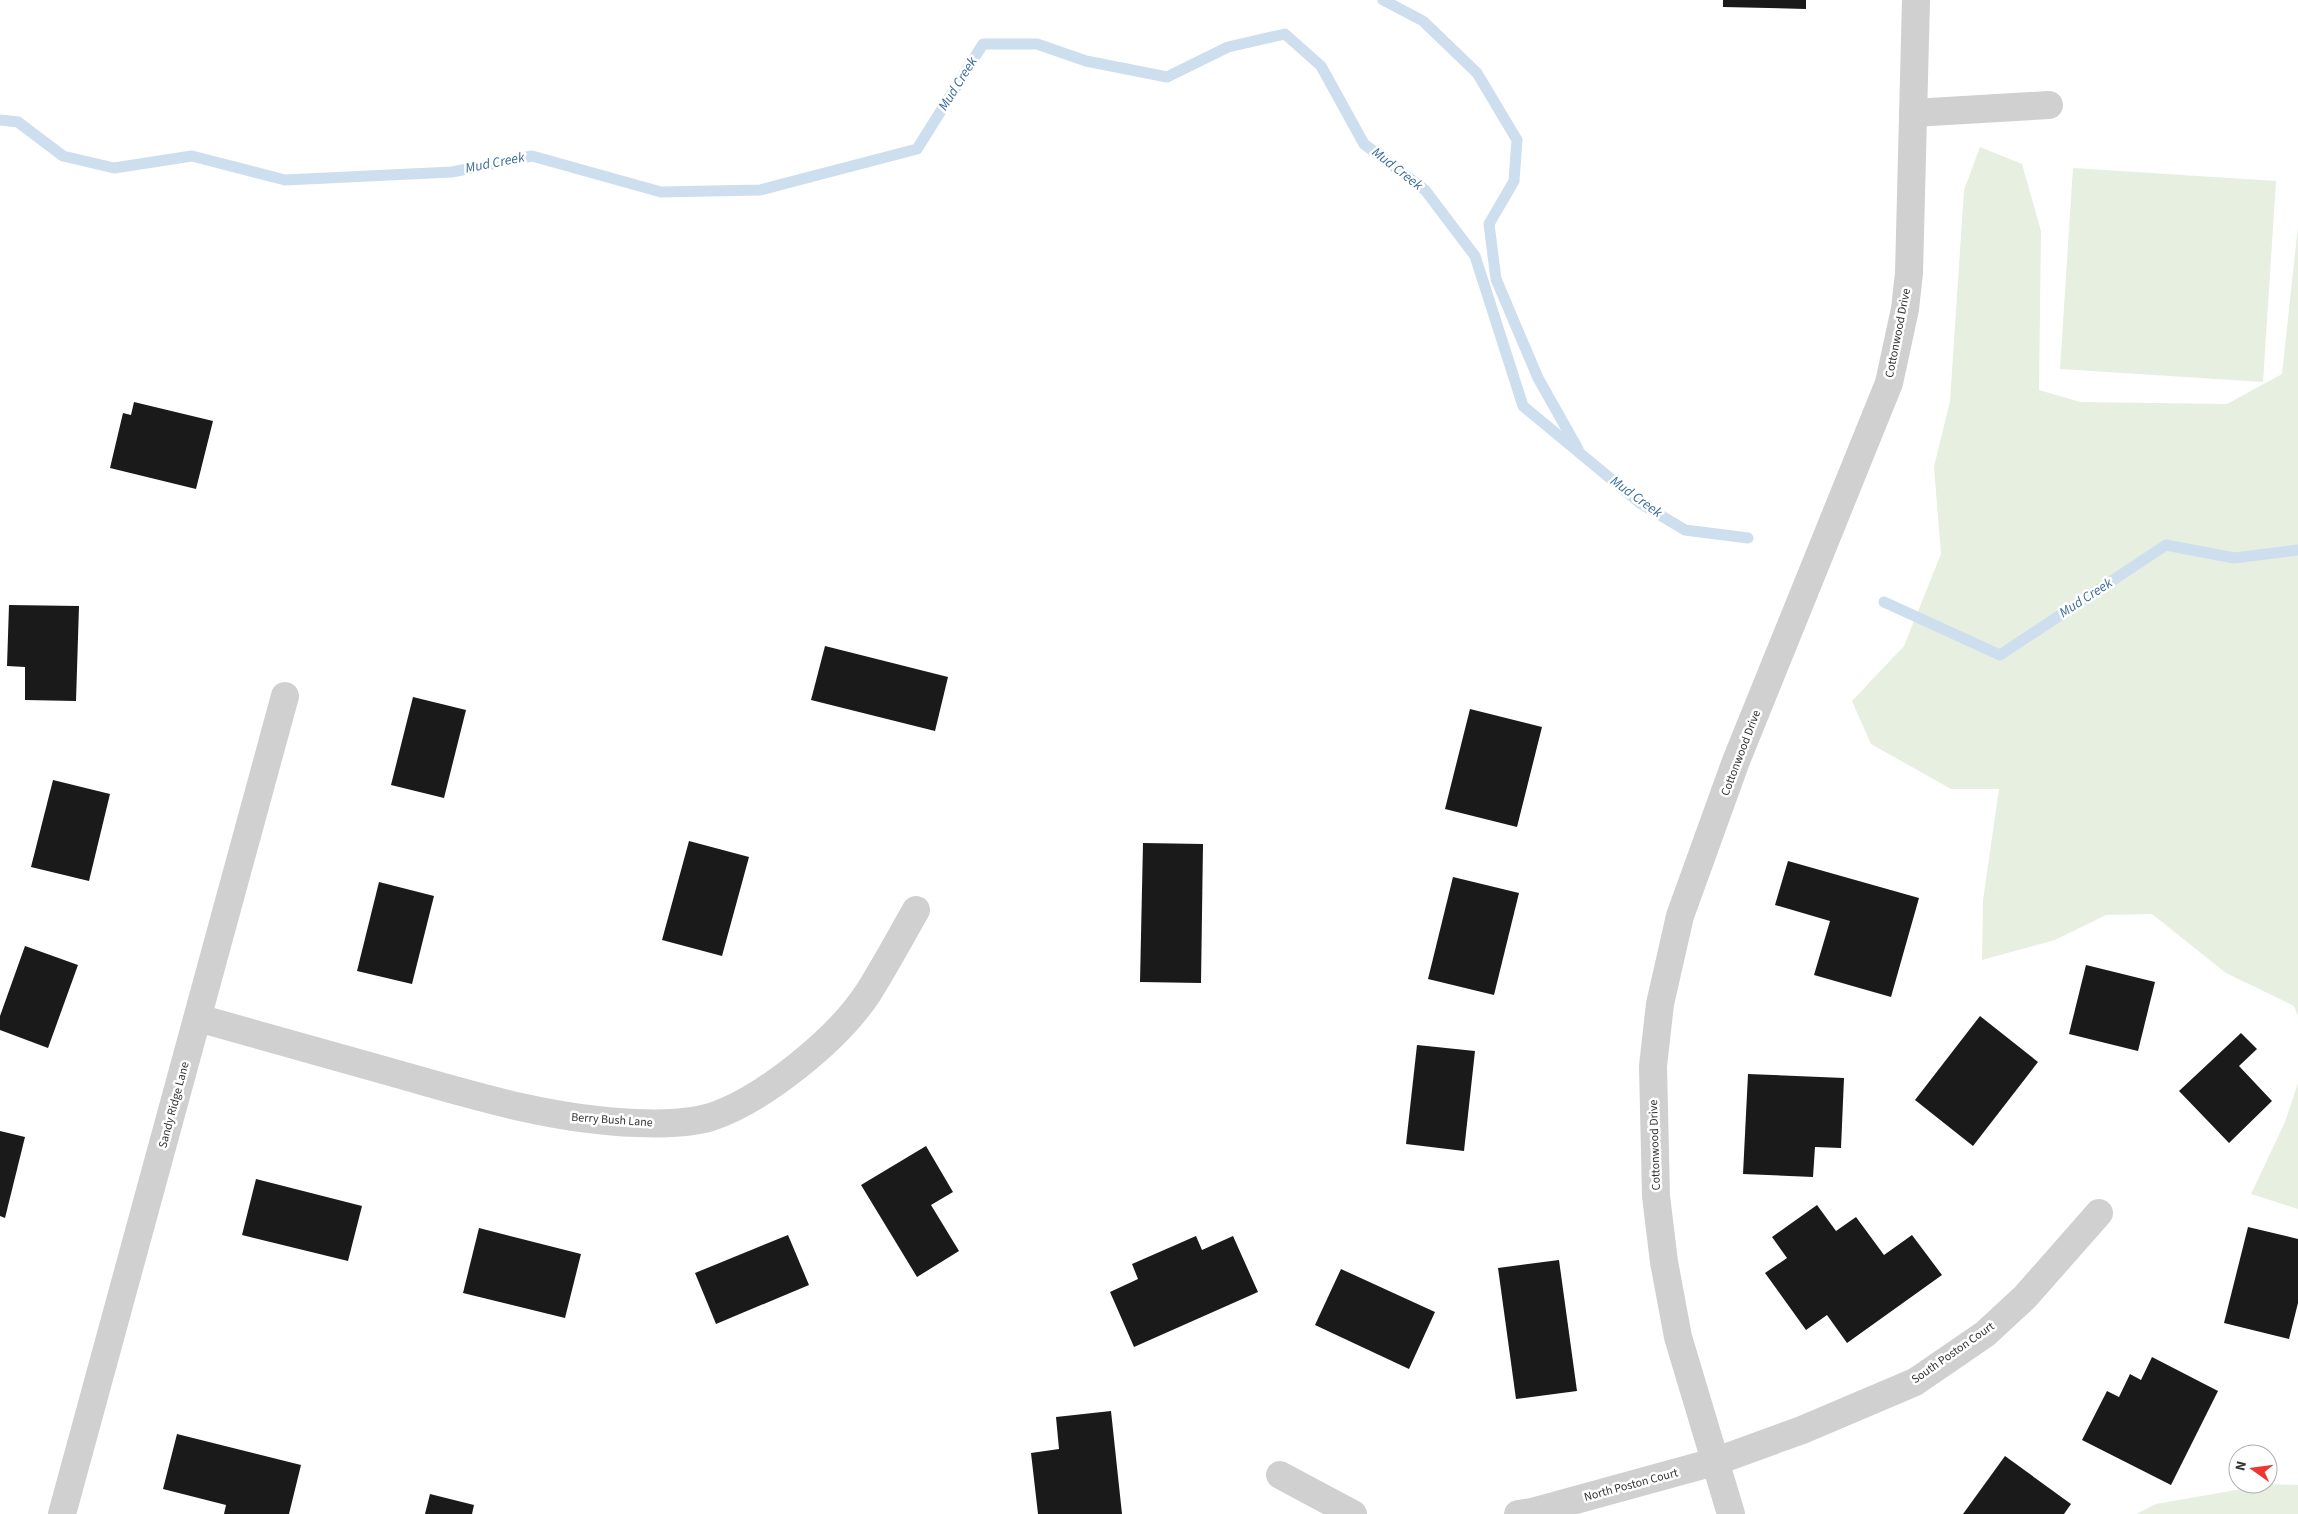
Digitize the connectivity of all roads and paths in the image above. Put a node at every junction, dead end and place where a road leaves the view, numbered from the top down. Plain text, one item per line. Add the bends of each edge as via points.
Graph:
1 (1916, 0) edge
2 (2049, 105) dead end
3 (1913, 114) junction
4 (285, 696) dead end
5 (916, 910) dead end
6 (198, 1018) junction
7 (2099, 1213) dead end
8 (1714, 1462) junction
9 (1280, 1475) dead end
10 (62, 1514) edge
11 (1353, 1514) edge
12 (1518, 1514) edge
13 (1730, 1514) edge

1 - 3 street, Cottonwood Drive
2 - 3 street
3 - 8 street, Cottonwood Drive via 1909,273 1900,337 1889,383 1736,761 1680,916 1660,1004 1653,1066 1656,1196 1678,1337
4 - 6 street, Sandy Ridge Lane
5 - 6 street, Berry Bush Lane via 867,994 833,1034 782,1079 738,1106 709,1118 669,1124 598,1122 551,1115
6 - 10 street, Sandy Ridge Lane
7 - 8 street, South Poston Court via 2025,1297 1985,1334 1915,1382 1802,1430
8 - 12 street, North Poston Court
8 - 13 street, Cottonwood Drive
9 - 11 street

